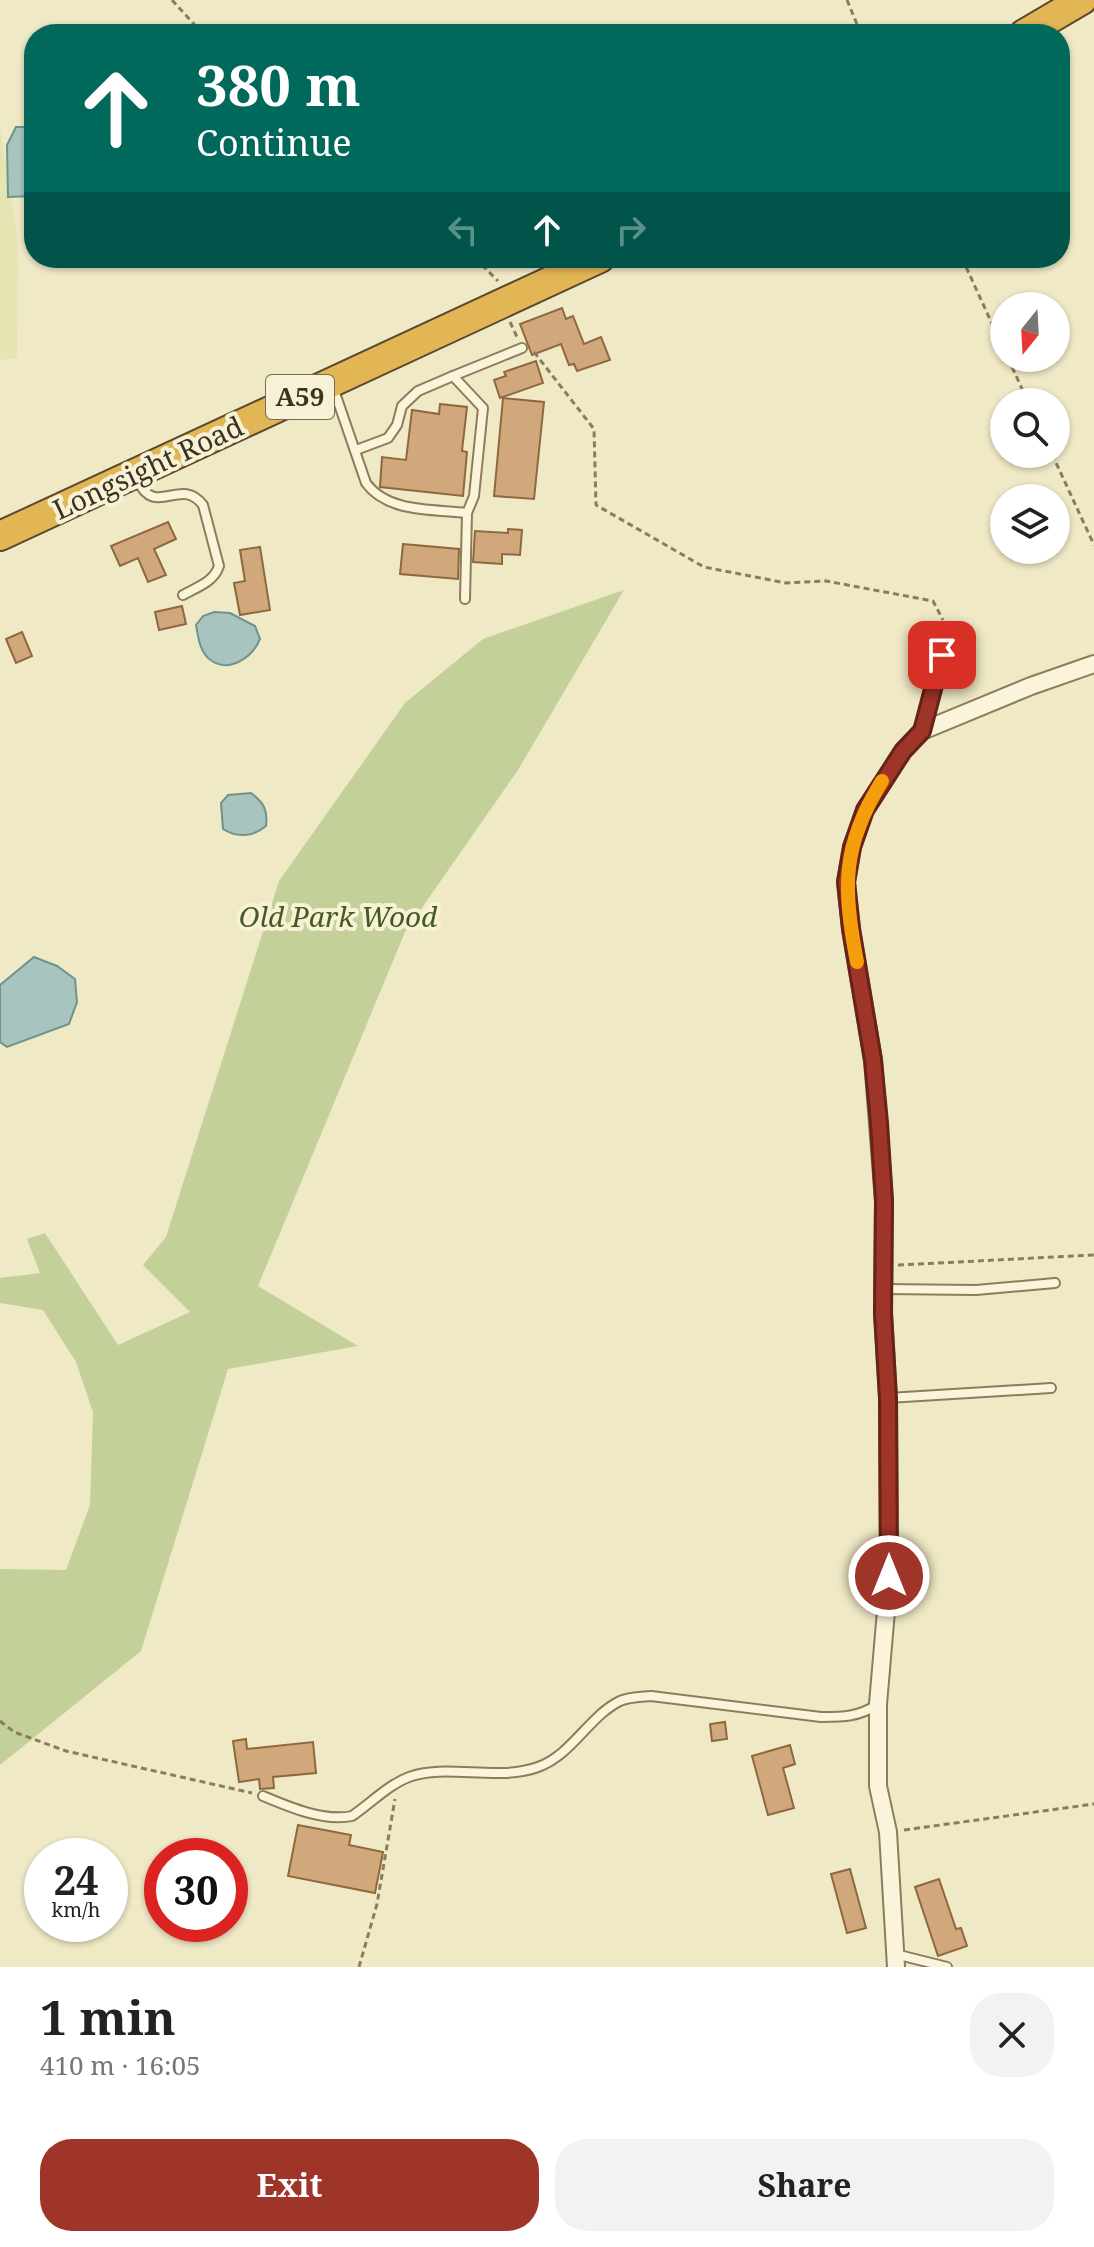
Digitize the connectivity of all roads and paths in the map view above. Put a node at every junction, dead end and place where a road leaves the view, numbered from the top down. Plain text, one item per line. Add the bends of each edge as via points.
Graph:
1 (172, 0) edge
2 (847, 0) edge
3 (1082, 0) edge
4 (194, 24) edge
5 (857, 24) edge
6 (1041, 24) edge
7 (483, 268) edge
8 (578, 268) edge
9 (967, 268) edge
10 (508, 300) junction
11 (990, 319) edge
12 (522, 348) junction
13 (453, 376) junction
14 (332, 382) junction
15 (356, 450) junction
16 (1058, 468) edge
17 (134, 474) junction
18 (467, 513) junction
19 (0, 536) edge
20 (1094, 545) edge
21 (183, 595) dead end
22 (465, 599) dead end
23 (948, 630) joint
24 (1094, 664) edge
25 (922, 731) junction
26 (1094, 1255) edge
27 (883, 1266) junction
28 (1055, 1283) dead end
29 (884, 1289) junction
30 (1051, 1388) dead end
31 (888, 1398) junction
32 (878, 1704) junction
33 (0, 1721) edge
34 (397, 1784) junction
35 (263, 1796) joint
36 (1094, 1804) edge
37 (888, 1832) junction
38 (895, 1961) edge
39 (359, 1967) edge
40 (947, 1967) edge

1 - 4 path
2 - 5 path
3 - 6 highway
7 - 10 path
8 - 10 highway, Longsight Road / A59
9 - 11 path
10 - 12 path
10 - 14 highway, Longsight Road / A59
12 - 13 lane
12 - 23 path via 532,349 594,429 596,505 704,567 786,583 826,581 933,601
13 - 15 lane via 436,381 402,406 388,438
13 - 18 lane via 483,408 474,496
14 - 15 lane
14 - 17 highway, Longsight Road / A59
15 - 18 lane via 366,483 387,503
16 - 20 path
17 - 19 highway, Longsight Road / A59
17 - 21 lane via 149,497 188,495 203,505 219,566 209,580
18 - 22 lane
23 - 25 lane
24 - 25 street
25 - 27 street via 865,810 846,882 873,1060 884,1201
26 - 27 path
27 - 29 street
28 - 29 lane via 976,1290
29 - 31 street
30 - 31 lane
31 - 32 street via 889,1576
32 - 34 lane via 849,1717 821,1717 632,1698 620,1701 540,1766 504,1774 418,1776
32 - 37 street via 878,1786
33 - 35 path via 14,1732 66,1751
34 - 35 lane via 343,1818 292,1809
34 - 39 path via 385,1865
36 - 37 path
37 - 38 street
38 - 40 lane

